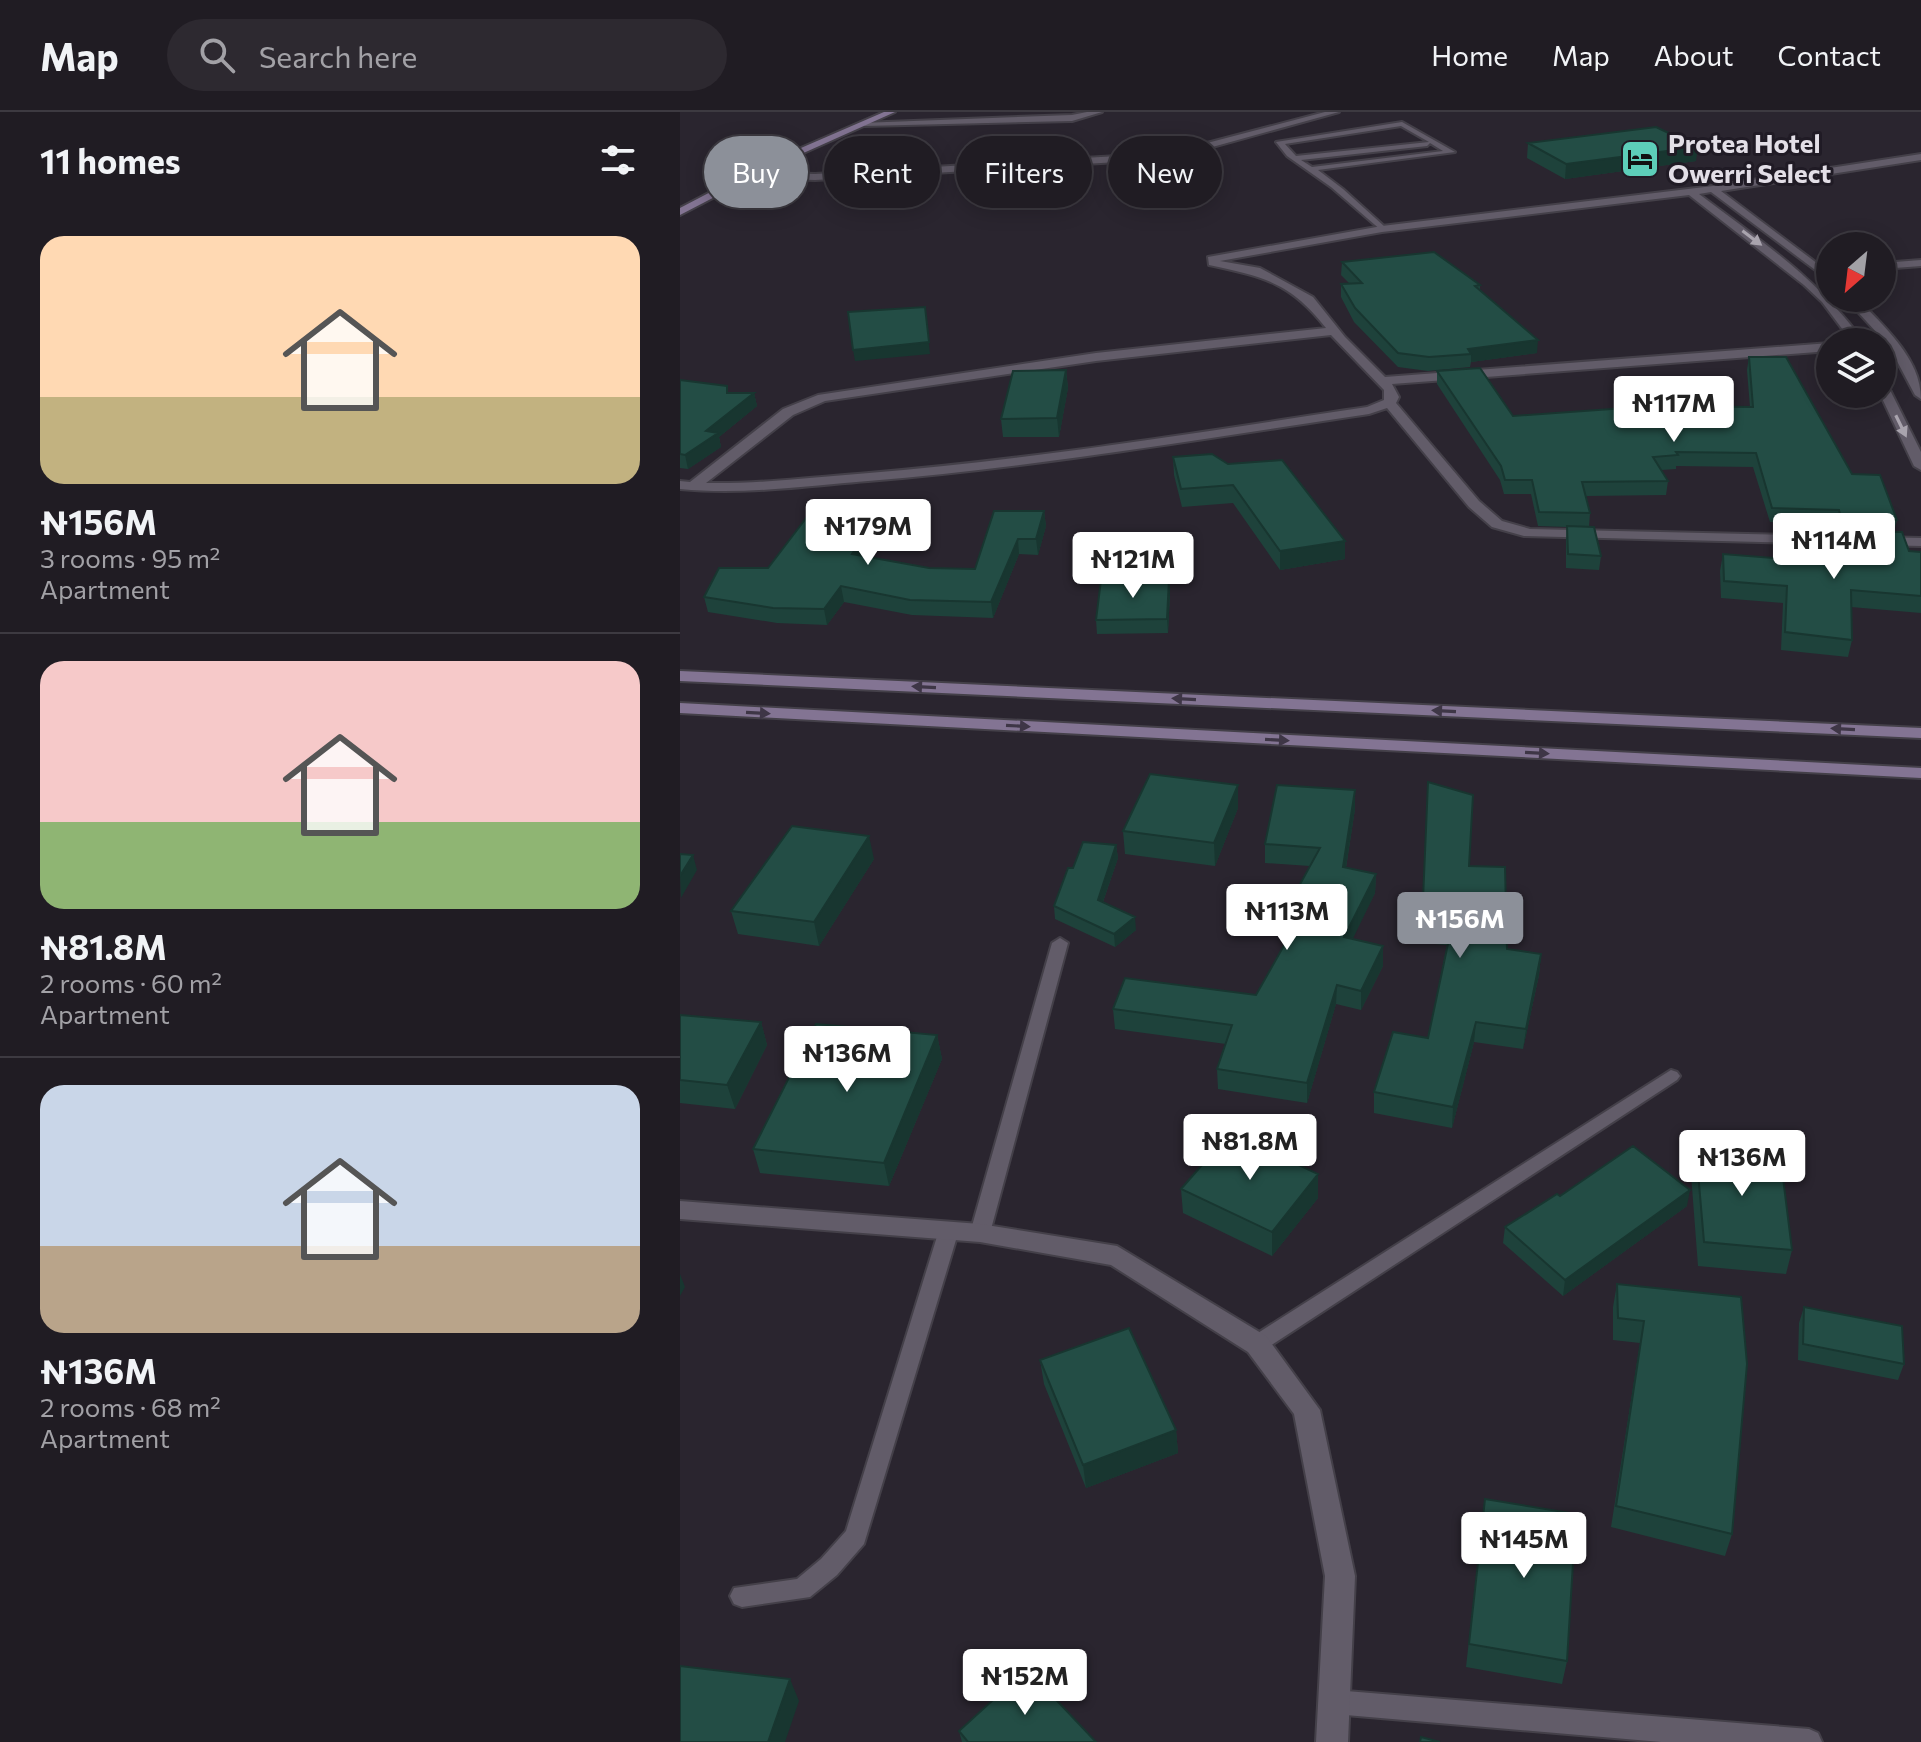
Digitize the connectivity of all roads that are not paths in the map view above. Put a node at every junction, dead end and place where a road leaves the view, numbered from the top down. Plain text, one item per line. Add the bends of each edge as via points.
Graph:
1 (891, 112) edge
2 (1098, 112) edge
3 (1335, 112) edge
4 (865, 123) junction
5 (1423, 135) junction
6 (1436, 144) junction
7 (808, 149) edge
8 (1285, 149) junction
9 (1921, 157) edge
10 (1298, 158) junction
11 (1311, 169) junction
12 (808, 177) edge
13 (1713, 189) junction
14 (1690, 191) junction
15 (704, 199) edge
16 (680, 212) edge
17 (1382, 229) junction
18 (1921, 263) edge
19 (1816, 265) edge
20 (1896, 265) edge
21 (1862, 312) edge
22 (1847, 328) edge
23 (1875, 328) edge
24 (1333, 331) junction
25 (1816, 348) edge
26 (1896, 357) edge
27 (1381, 381) junction
28 (1921, 395) edge
29 (1389, 403) junction
30 (1893, 408) edge
31 (1921, 466) edge
32 (686, 485) edge
33 (1921, 542) edge
34 (680, 676) edge
35 (680, 708) edge
36 (1921, 733) edge
37 (1921, 773) edge
38 (1060, 943) dead end
39 (1671, 1076) dead end
40 (680, 1210) edge
41 (949, 1230) junction
42 (980, 1233) junction
43 (1257, 1344) junction
44 (742, 1596) dead end
45 (1334, 1702) junction
46 (1332, 1742) edge
47 (1809, 1742) edge

1 - 4 main road
2 - 4 street via 1072,118
3 - 12 street via 1192,152 1139,159
4 - 7 main road
5 - 6 lane
5 - 8 lane
5 - 8 lane via 1395,124 1284,140 1279,144
6 - 10 lane
6 - 11 lane via 1451,152
8 - 10 lane
9 - 13 street
10 - 11 lane
11 - 17 lane
13 - 14 street
13 - 19 street
14 - 17 street
14 -> 22 street via 1808,283
15 - 16 main road
17 - 24 street via 1212,259 1256,270 1309,299
18 - 20 street
21 - 23 street
24 - 27 street
24 - 32 street via 1081,359 822,398 788,412
25 - 27 street
26 - 28 street
27 - 29 street via 1393,397
29 - 32 street via 1068,455 894,475
29 - 33 street via 1474,504 1497,524 1529,533
30 -> 31 street
36 -> 34 main road
35 -> 37 main road
38 - 42 lane
39 - 43 lane
40 - 41 street
41 - 42 street
41 - 44 lane via 856,1537 802,1589
42 - 43 street via 1117,1256
43 - 45 street via 1307,1410 1340,1576
45 - 46 street
45 - 47 lane

